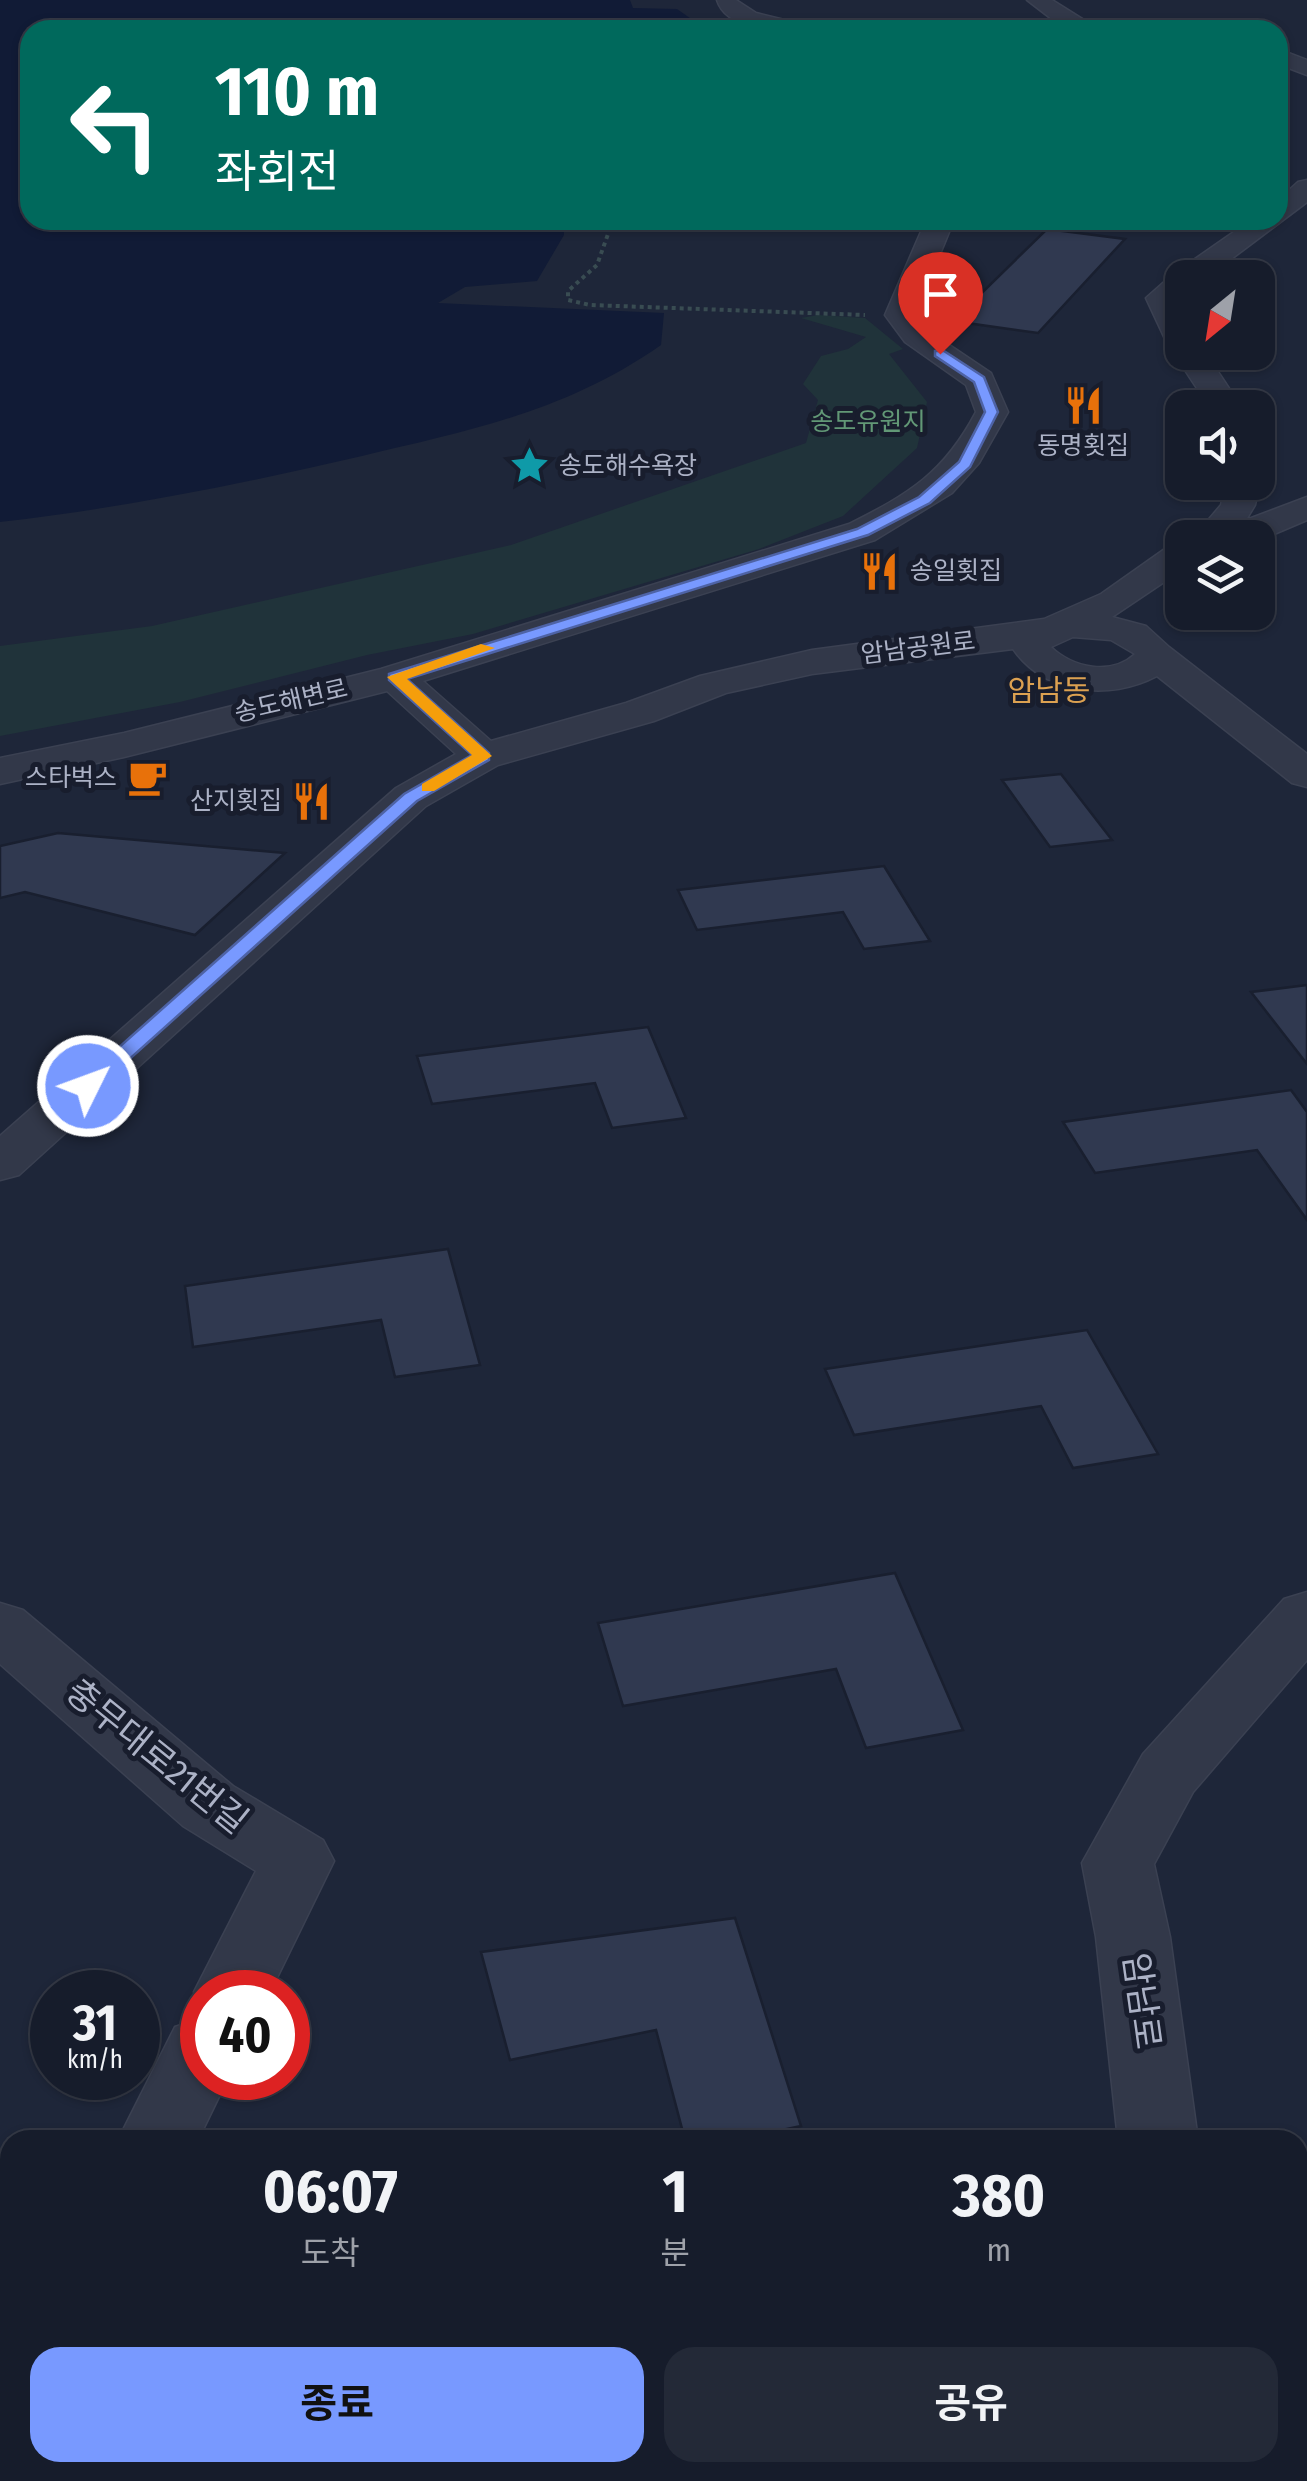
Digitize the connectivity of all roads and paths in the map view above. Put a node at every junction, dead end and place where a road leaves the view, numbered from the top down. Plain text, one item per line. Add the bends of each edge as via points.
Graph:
1 (1038, 0) edge
2 (723, 1) edge
3 (764, 9) edge
4 (1066, 20) edge
5 (1307, 188) edge
6 (1288, 204) edge
7 (609, 230) edge
8 (936, 230) edge
9 (1254, 230) edge
10 (1211, 260) edge
11 (901, 316) junction
12 (1307, 508) edge
13 (1275, 522) edge
14 (1165, 566) edge
15 (1165, 621) edge
16 (1055, 628) junction
17 (1171, 630) edge
18 (1053, 669) junction
19 (395, 677) junction
20 (1106, 678) junction
21 (640, 712) junction
22 (1224, 712) junction
23 (483, 756) junction
24 (0, 771) edge
25 (1307, 774) edge
26 (0, 1164) edge
27 (1307, 1616) edge
28 (0, 1626) edge
29 (243, 1970) edge
30 (180, 2096) edge
31 (163, 2130) edge
32 (1157, 2130) edge

1 - 4 street
2 - 3 street via 750,18
5 - 6 street
7 - 11 path via 597,265 568,291 568,300
8 - 11 street
9 - 10 street
11 - 19 street, 송도해변로 via 916,336 980,380 992,412 965,464 924,500 862,532
12 - 13 street
14 - 16 street, 암남공원로 via 1114,602
15 - 16 street via 1132,633 1107,626
15 - 20 street via 1149,666
16 - 18 street via 1031,646
16 - 21 street, 암남공원로 via 812,662 714,684
17 - 22 street
18 - 20 street, 암남공원로
18 - 21 street, 암남공원로 via 985,660 896,663
19 - 23 street
19 - 24 street, 송도해변로
20 - 22 street, 암남공원로
21 - 23 street, 암남공원로
22 - 25 street
23 - 26 street, 암남공원로 via 411,798
27 - 32 street, 암남로 via 1168,1772 1118,1863
28 - 29 street, 충무대로21번길 via 208,1806 298,1861
30 - 31 street

